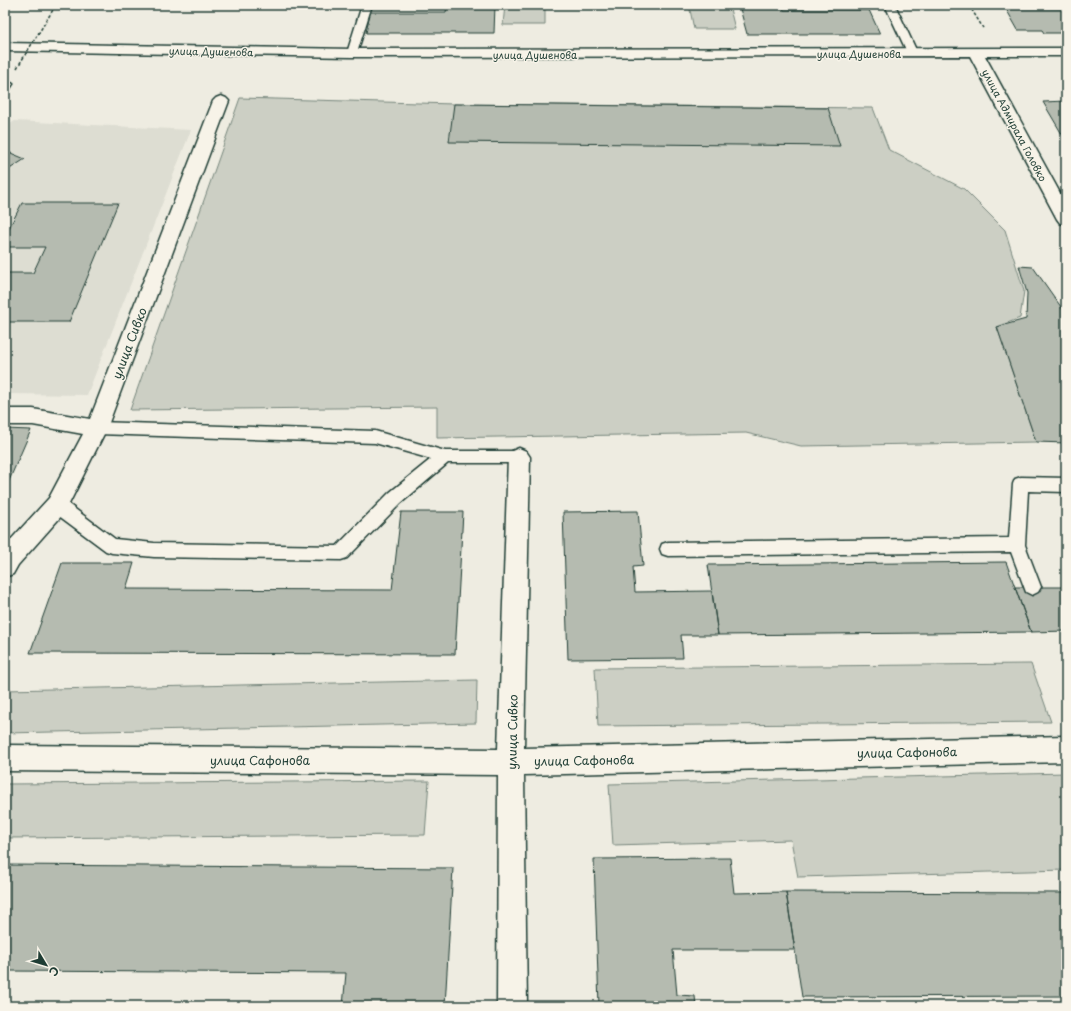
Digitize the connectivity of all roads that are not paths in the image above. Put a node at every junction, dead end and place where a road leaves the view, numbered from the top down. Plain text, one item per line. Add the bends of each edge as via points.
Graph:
1 (366, 5) edge
2 (890, 5) edge
3 (5, 47) edge
4 (912, 52) junction
5 (975, 52) junction
6 (1066, 52) edge
7 (352, 53) junction
8 (221, 101) dead end
9 (1066, 219) edge
10 (5, 417) edge
11 (97, 428) junction
12 (444, 457) junction
13 (519, 457) joint
14 (1066, 485) edge
15 (58, 504) junction
16 (1017, 545) junction
17 (668, 549) dead end
18 (5, 567) edge
19 (1032, 587) dead end
20 (1066, 749) edge
21 (5, 758) edge
22 (511, 762) junction
23 (512, 1006) edge

1 - 7 lane
2 - 4 lane
3 - 7 street, улица Душенова
4 - 5 street, улица Душенова
4 - 7 street, улица Душенова
5 - 6 street, улица Душенова
5 - 9 street, улица Адмирала Головко
8 - 11 street, улица Сивко
10 - 11 street via 33,417
11 - 12 lane via 376,438
11 - 15 street, улица Сивко
12 - 13 lane
12 - 15 lane via 395,498 341,553 154,550 112,546
13 - 22 street, улица Сивко
14 - 16 lane via 1021,484
15 - 18 street, улица Сивко via 8,558
16 - 17 lane
16 - 19 lane
20 - 22 street, улица Сафонова
21 - 22 street, улица Сафонова
22 - 23 street, улица Сивко

